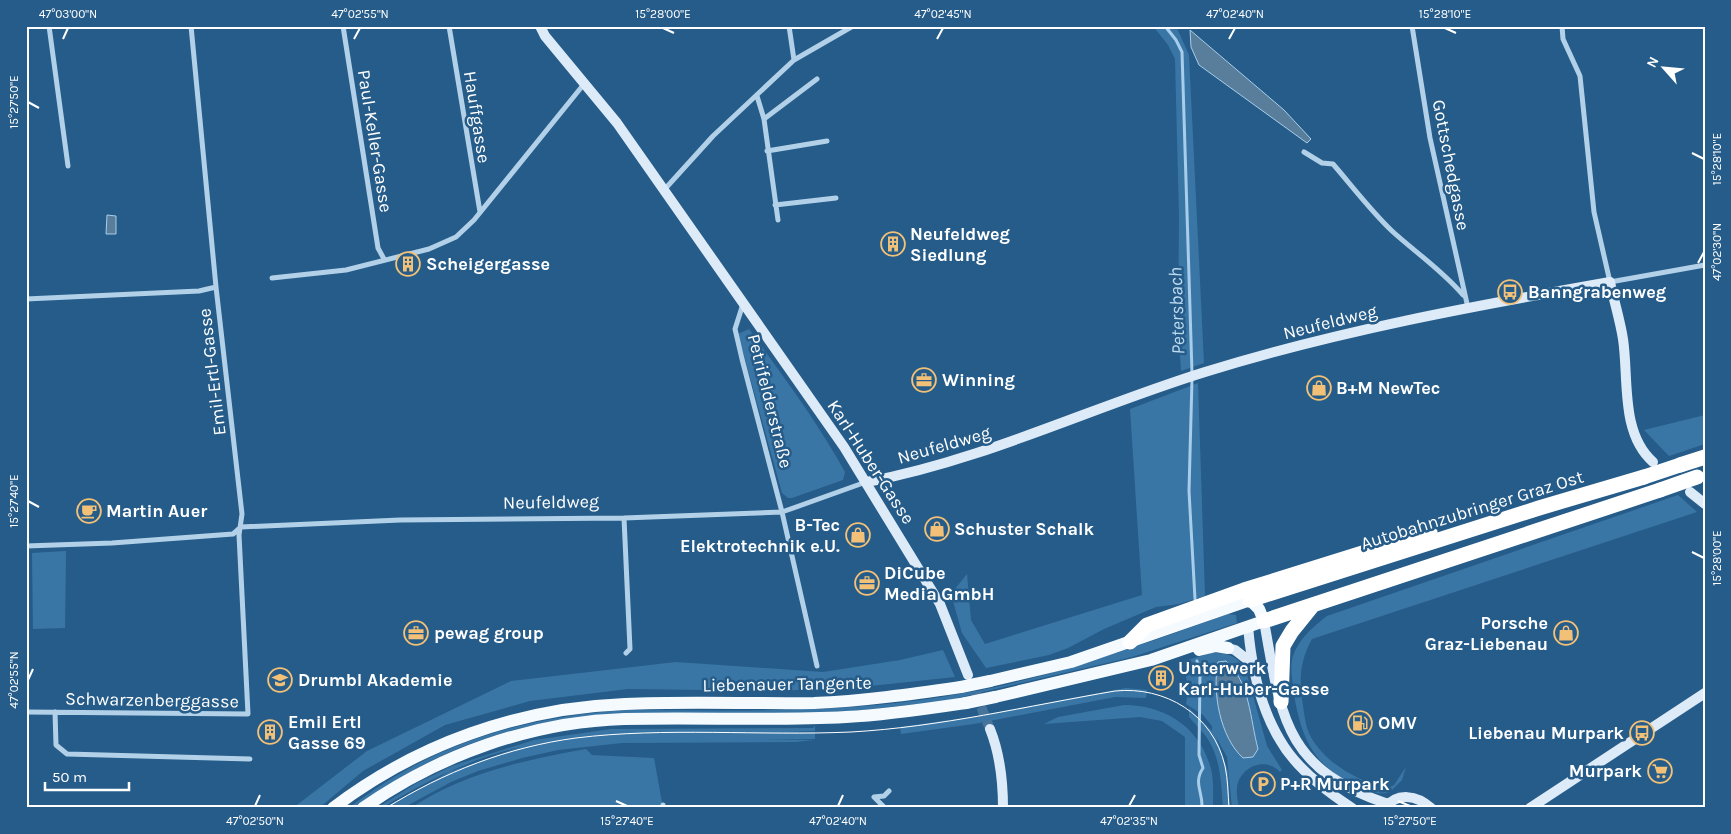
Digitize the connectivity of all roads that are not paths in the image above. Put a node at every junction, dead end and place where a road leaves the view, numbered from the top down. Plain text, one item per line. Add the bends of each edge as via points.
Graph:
1 (49, 26) edge
2 (191, 26) edge
3 (342, 26) edge
4 (449, 26) edge
5 (540, 26) edge
6 (789, 26) edge
7 (853, 26) edge
8 (1412, 26) edge
9 (1562, 26) edge
10 (794, 60) junction
11 (817, 79) dead end
12 (586, 83) junction
13 (757, 96) junction
14 (764, 119) junction
15 (827, 141) dead end
16 (767, 151) junction
17 (1304, 152) dead end
18 (68, 166) dead end
19 (664, 190) junction
20 (836, 198) dead end
21 (775, 205) junction
22 (480, 212) junction
23 (778, 220) dead end
24 (384, 259) junction
25 (1705, 265) edge
26 (272, 278) dead end
27 (1610, 282) junction
28 (216, 287) junction
29 (1465, 298) junction
30 (26, 299) edge
31 (743, 304) junction
32 (1468, 309) junction
33 (1705, 457) edge
34 (1653, 462) dead end
35 (1701, 476) edge
36 (867, 482) junction
37 (1690, 492) dead end
38 (1705, 504) edge
39 (782, 512) junction
40 (624, 518) junction
41 (1499, 520) junction
42 (241, 527) junction
43 (26, 546) edge
44 (1250, 600) junction
45 (1313, 605) junction
46 (1264, 621) junction
47 (1248, 626) junction
48 (1130, 642) junction
49 (1228, 648) joint
50 (626, 653) dead end
51 (1172, 654) junction
52 (1253, 664) junction
53 (817, 666) dead end
54 (968, 675) tunnel mouth
55 (1705, 693) edge
56 (1281, 702) junction
57 (26, 712) edge
58 (55, 712) junction
59 (248, 714) joint
60 (990, 729) tunnel mouth
61 (250, 759) dead end
62 (889, 791) dead end
63 (1386, 806) edge
64 (1530, 807) edge
65 (333, 808) edge
66 (363, 808) edge
67 (885, 808) edge
68 (1003, 808) edge
69 (1352, 808) edge
70 (1431, 808) edge

1 - 18 street
2 - 28 street, Emil-Ertl-Gasse
3 - 24 street, Paul-Keller-Gasse via 378,248
4 - 22 street, Hauffgasse
5 - 12 main road
6 - 10 street
7 - 10 street
8 - 29 street, Gottschedgasse via 1430,138
9 - 27 street via 1562,39 1580,76 1594,212
10 - 13 street
11 - 14 street
12 - 19 main road
12 - 22 street
13 - 14 street
13 - 19 street via 713,136
14 - 16 street
15 - 16 street
16 - 21 street
17 - 29 street via 1322,163 1333,164 1390,228 1451,280
19 - 31 main road
20 - 21 street
21 - 23 street
22 - 24 street via 456,237 429,249
24 - 26 street via 346,270
25 - 27 street, Neufeldweg
27 - 32 main road, Neufeldweg
27 - 34 main road via 1623,338 1631,428
28 - 30 street via 199,291
28 - 42 street, Emil-Ertl-Gasse
29 - 32 street, Gottschedgasse
31 - 36 main road, Karl-Huber-Gasse
31 - 39 street, Petrifelderstraße via 735,329
32 - 36 main road, Neufeldweg via 1258,356 1180,380 954,462
33 - 41 highway, Autobahnzubringer Graz Ost, bridge
35 - 45 highway, bridge
36 - 39 street, Neufeldweg
36 - 54 main road, Karl-Huber-Gasse via 940,604
37 - 38 main road
39 - 40 street, Neufeldweg
39 - 53 street, Petrifelderstraße
40 - 42 street, Neufeldweg via 400,520
40 - 50 street via 630,649
41 - 44 highway, Autobahnzubringer Graz Ost
41 - 48 highway via 1483,516 1244,590 1147,625
42 - 43 street, Neufeldweg via 233,534
42 - 59 street, Emil-Ertl-Gasse
44 - 46 main road
44 - 47 main road
44 - 48 main road, Liebenauer Tangente
45 - 46 highway
45 - 56 highway via 1283,646
46 - 47 main road, Liebenauer Tangente
46 - 56 main road via 1272,677
47 - 51 main road, Liebenauer Tangente
47 - 52 main road
48 - 65 main road, Liebenauer Tangente, bridge via 1071,662 990,681 881,699 814,703 623,704 515,719 469,733 386,772
49 - 51 main road via 1216,646
49 - 52 main road
51 - 66 main road, Liebenauer Tangente, bridge via 995,697 896,713 846,717 623,719 554,727 492,742 458,755 398,785
52 - 69 main road via 1280,741 1297,762
55 - 64 main road
56 - 63 main road via 1291,732 1309,759 1343,786
57 - 58 street, Schwarzenberggasse
58 - 59 street, Schwarzenberggasse
58 - 61 street, Schwarzenberggasse via 56,746 67,754
60 - 68 main road via 996,744
62 - 67 street via 884,796 874,797
63 - 70 main road via 1399,798 1413,797

